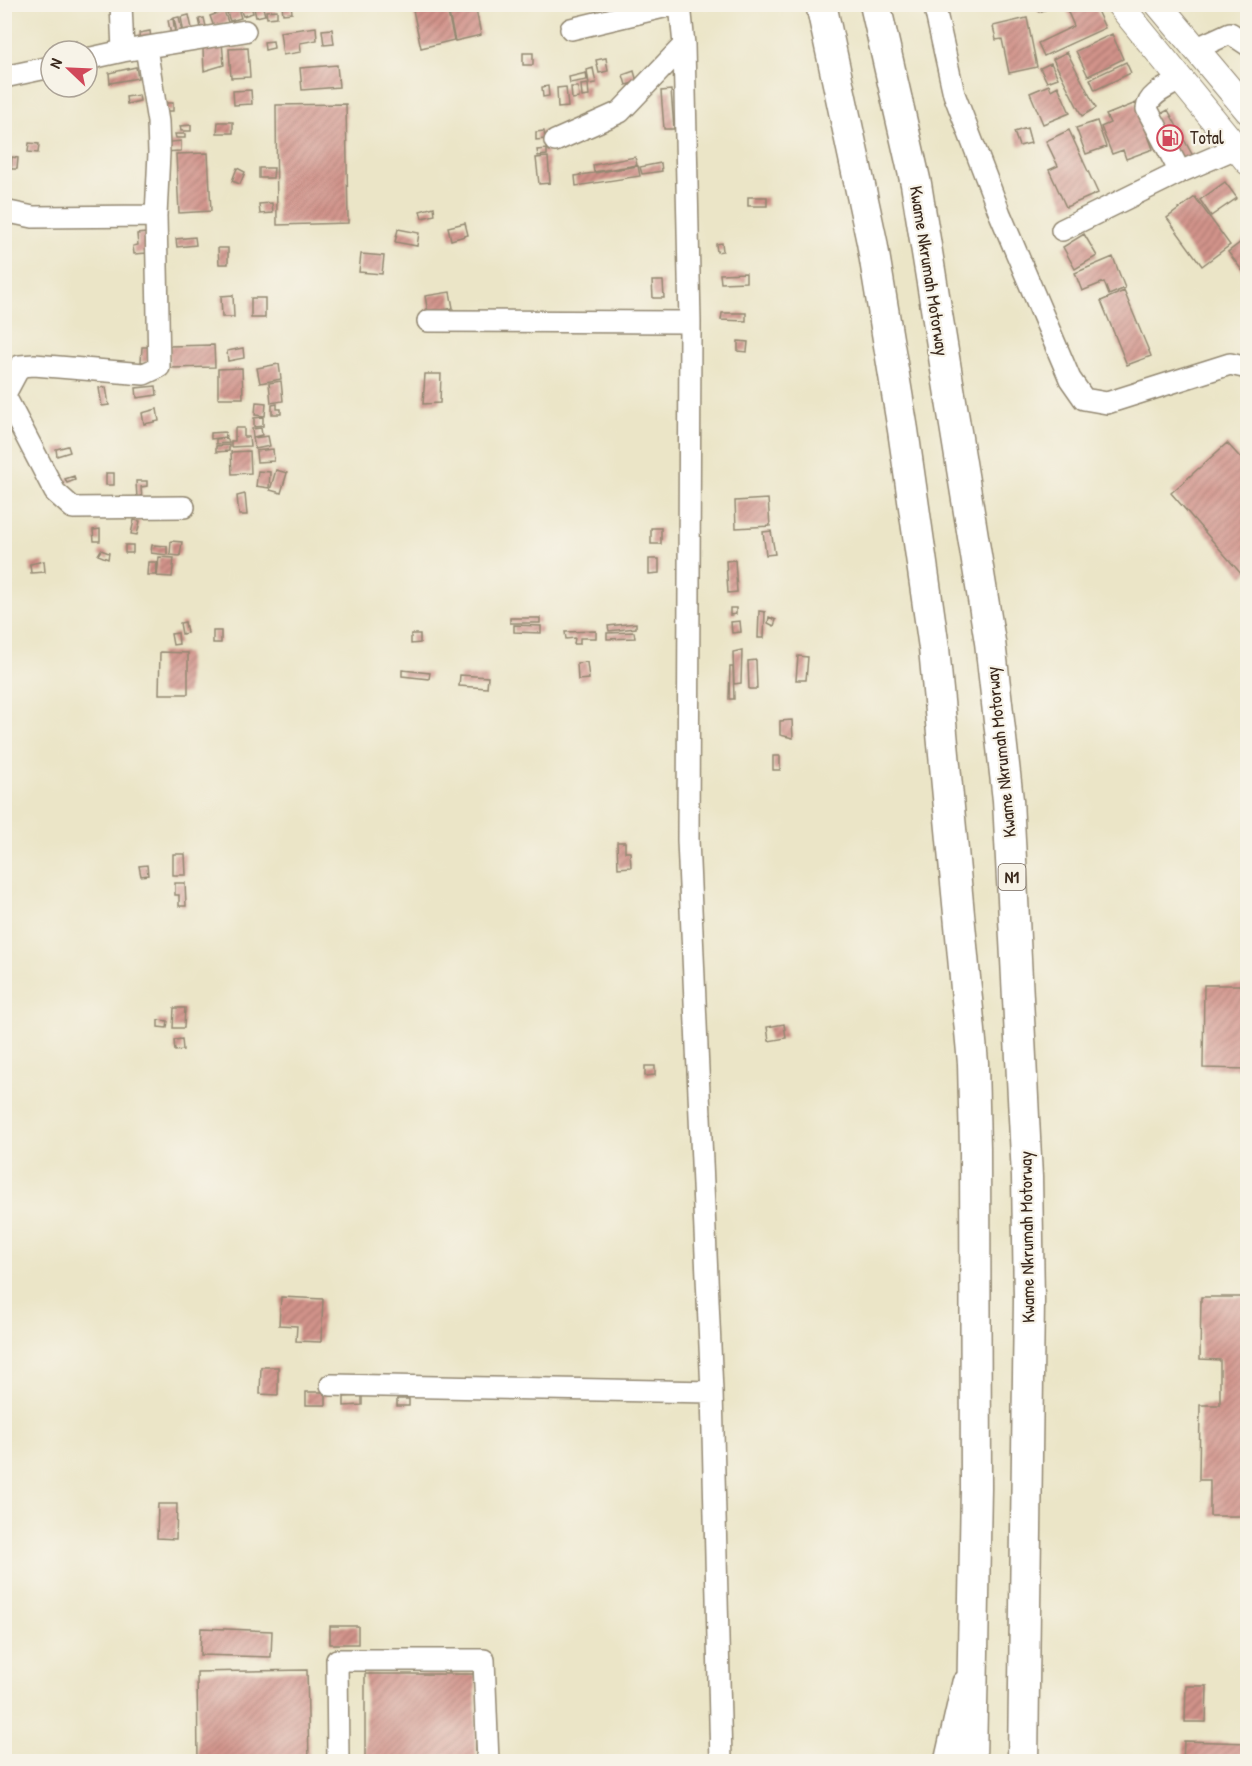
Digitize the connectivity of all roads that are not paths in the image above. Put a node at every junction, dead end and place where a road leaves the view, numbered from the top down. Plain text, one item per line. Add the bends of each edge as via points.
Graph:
1 (121, 4) edge
2 (678, 4) edge
3 (821, 4) edge
4 (875, 4) edge
5 (934, 4) edge
6 (1119, 4) edge
7 (1158, 4) edge
8 (571, 29) dead end
9 (245, 31) dead end
10 (684, 45) junction
11 (1248, 45) edge
12 (146, 48) junction
13 (1196, 49) junction
14 (123, 51) junction
15 (99, 56) edge
16 (39, 70) edge
17 (4, 77) edge
18 (1180, 80) junction
19 (1248, 111) edge
20 (555, 141) dead end
21 (1242, 155) edge
22 (1180, 172) junction
23 (4, 211) edge
24 (156, 216) junction
25 (1062, 230) dead end
26 (428, 321) dead end
27 (690, 322) junction
28 (1248, 368) edge
29 (5, 394) edge
30 (184, 507) dead end
31 (331, 1385) dead end
32 (712, 1392) junction
33 (973, 1641) junction
34 (338, 1761) edge
35 (488, 1761) edge
36 (721, 1761) edge
37 (945, 1761) edge
38 (970, 1761) edge
39 (1023, 1761) edge

1 - 14 street
2 - 8 street
2 - 10 street
3 - 33 highway via 872,242 903,430 934,648 951,819 973,1084
4 - 39 highway, Kwame Nkrumah Motorway / N1 via 916,184 990,642 1008,800 1027,1177
5 - 28 street via 954,94 991,192 1070,379 1084,399 1107,404 1230,364
6 - 18 main road
7 - 13 main road
9 - 12 street
10 - 20 street via 620,112
10 - 27 street
11 - 13 street via 1230,33
12 - 14 street
12 - 24 street via 158,122
13 - 19 main road
14 - 15 street
16 - 17 street
18 - 21 main road
18 - 22 street via 1155,94 1147,110
21 - 22 street
22 - 25 street
23 - 24 street via 33,217
24 - 29 street via 159,367 144,374 21,366
26 - 27 street
27 - 32 street via 688,840
29 - 30 street via 55,492 73,507
31 - 32 street
32 - 36 street
33 - 37 street
33 - 38 highway
34 - 35 street via 337,1660 484,1660

